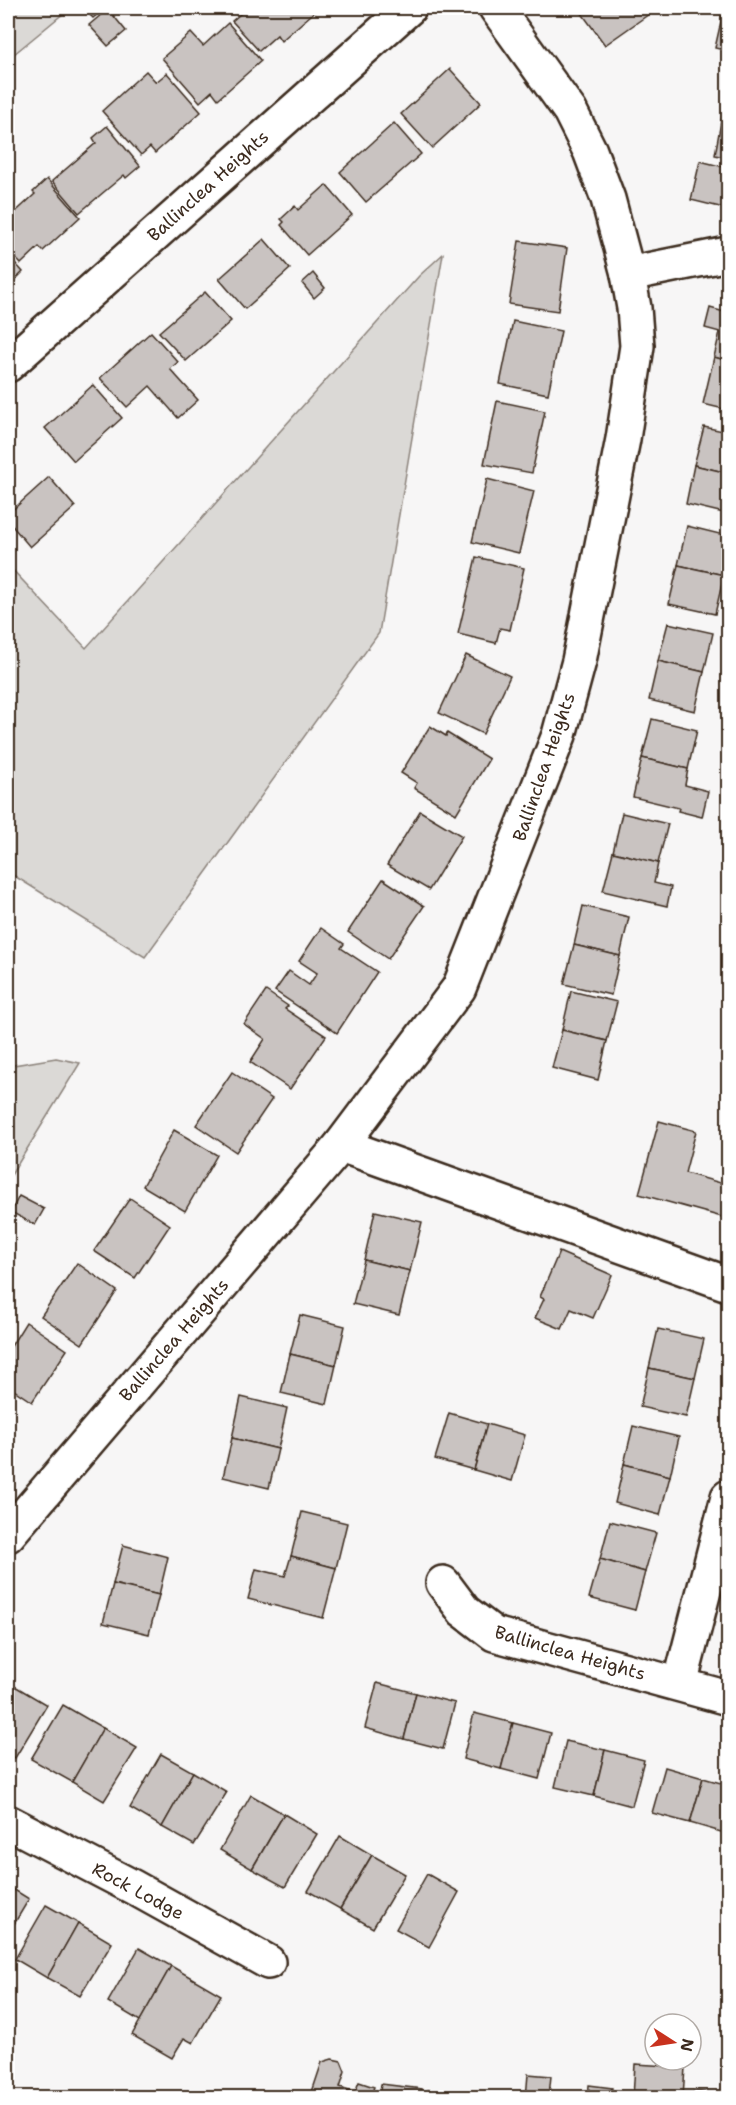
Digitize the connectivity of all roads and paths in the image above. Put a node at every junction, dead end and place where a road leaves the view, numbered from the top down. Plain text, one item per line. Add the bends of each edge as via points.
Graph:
1 (409, 8) edge
2 (496, 8) edge
3 (729, 254) edge
4 (628, 274) junction
5 (8, 365) edge
6 (341, 1145) junction
7 (729, 1284) edge
8 (729, 1497) edge
9 (8, 1535) edge
10 (443, 1583) dead end
11 (680, 1684) junction
12 (729, 1698) edge
13 (8, 1822) edge
14 (268, 1962) dead end

1 - 5 street, Ballinclea Heights
2 - 4 street, Ballinclea Heights via 570,111 590,151 608,199
3 - 4 street
4 - 6 street, Ballinclea Heights via 637,346 630,394 592,599 559,735 459,988
6 - 7 street
6 - 9 street, Ballinclea Heights
8 - 11 street
10 - 11 street, Ballinclea Heights via 464,1611 494,1634
11 - 12 street, Ballinclea Heights
13 - 14 street, Rock Lodge

